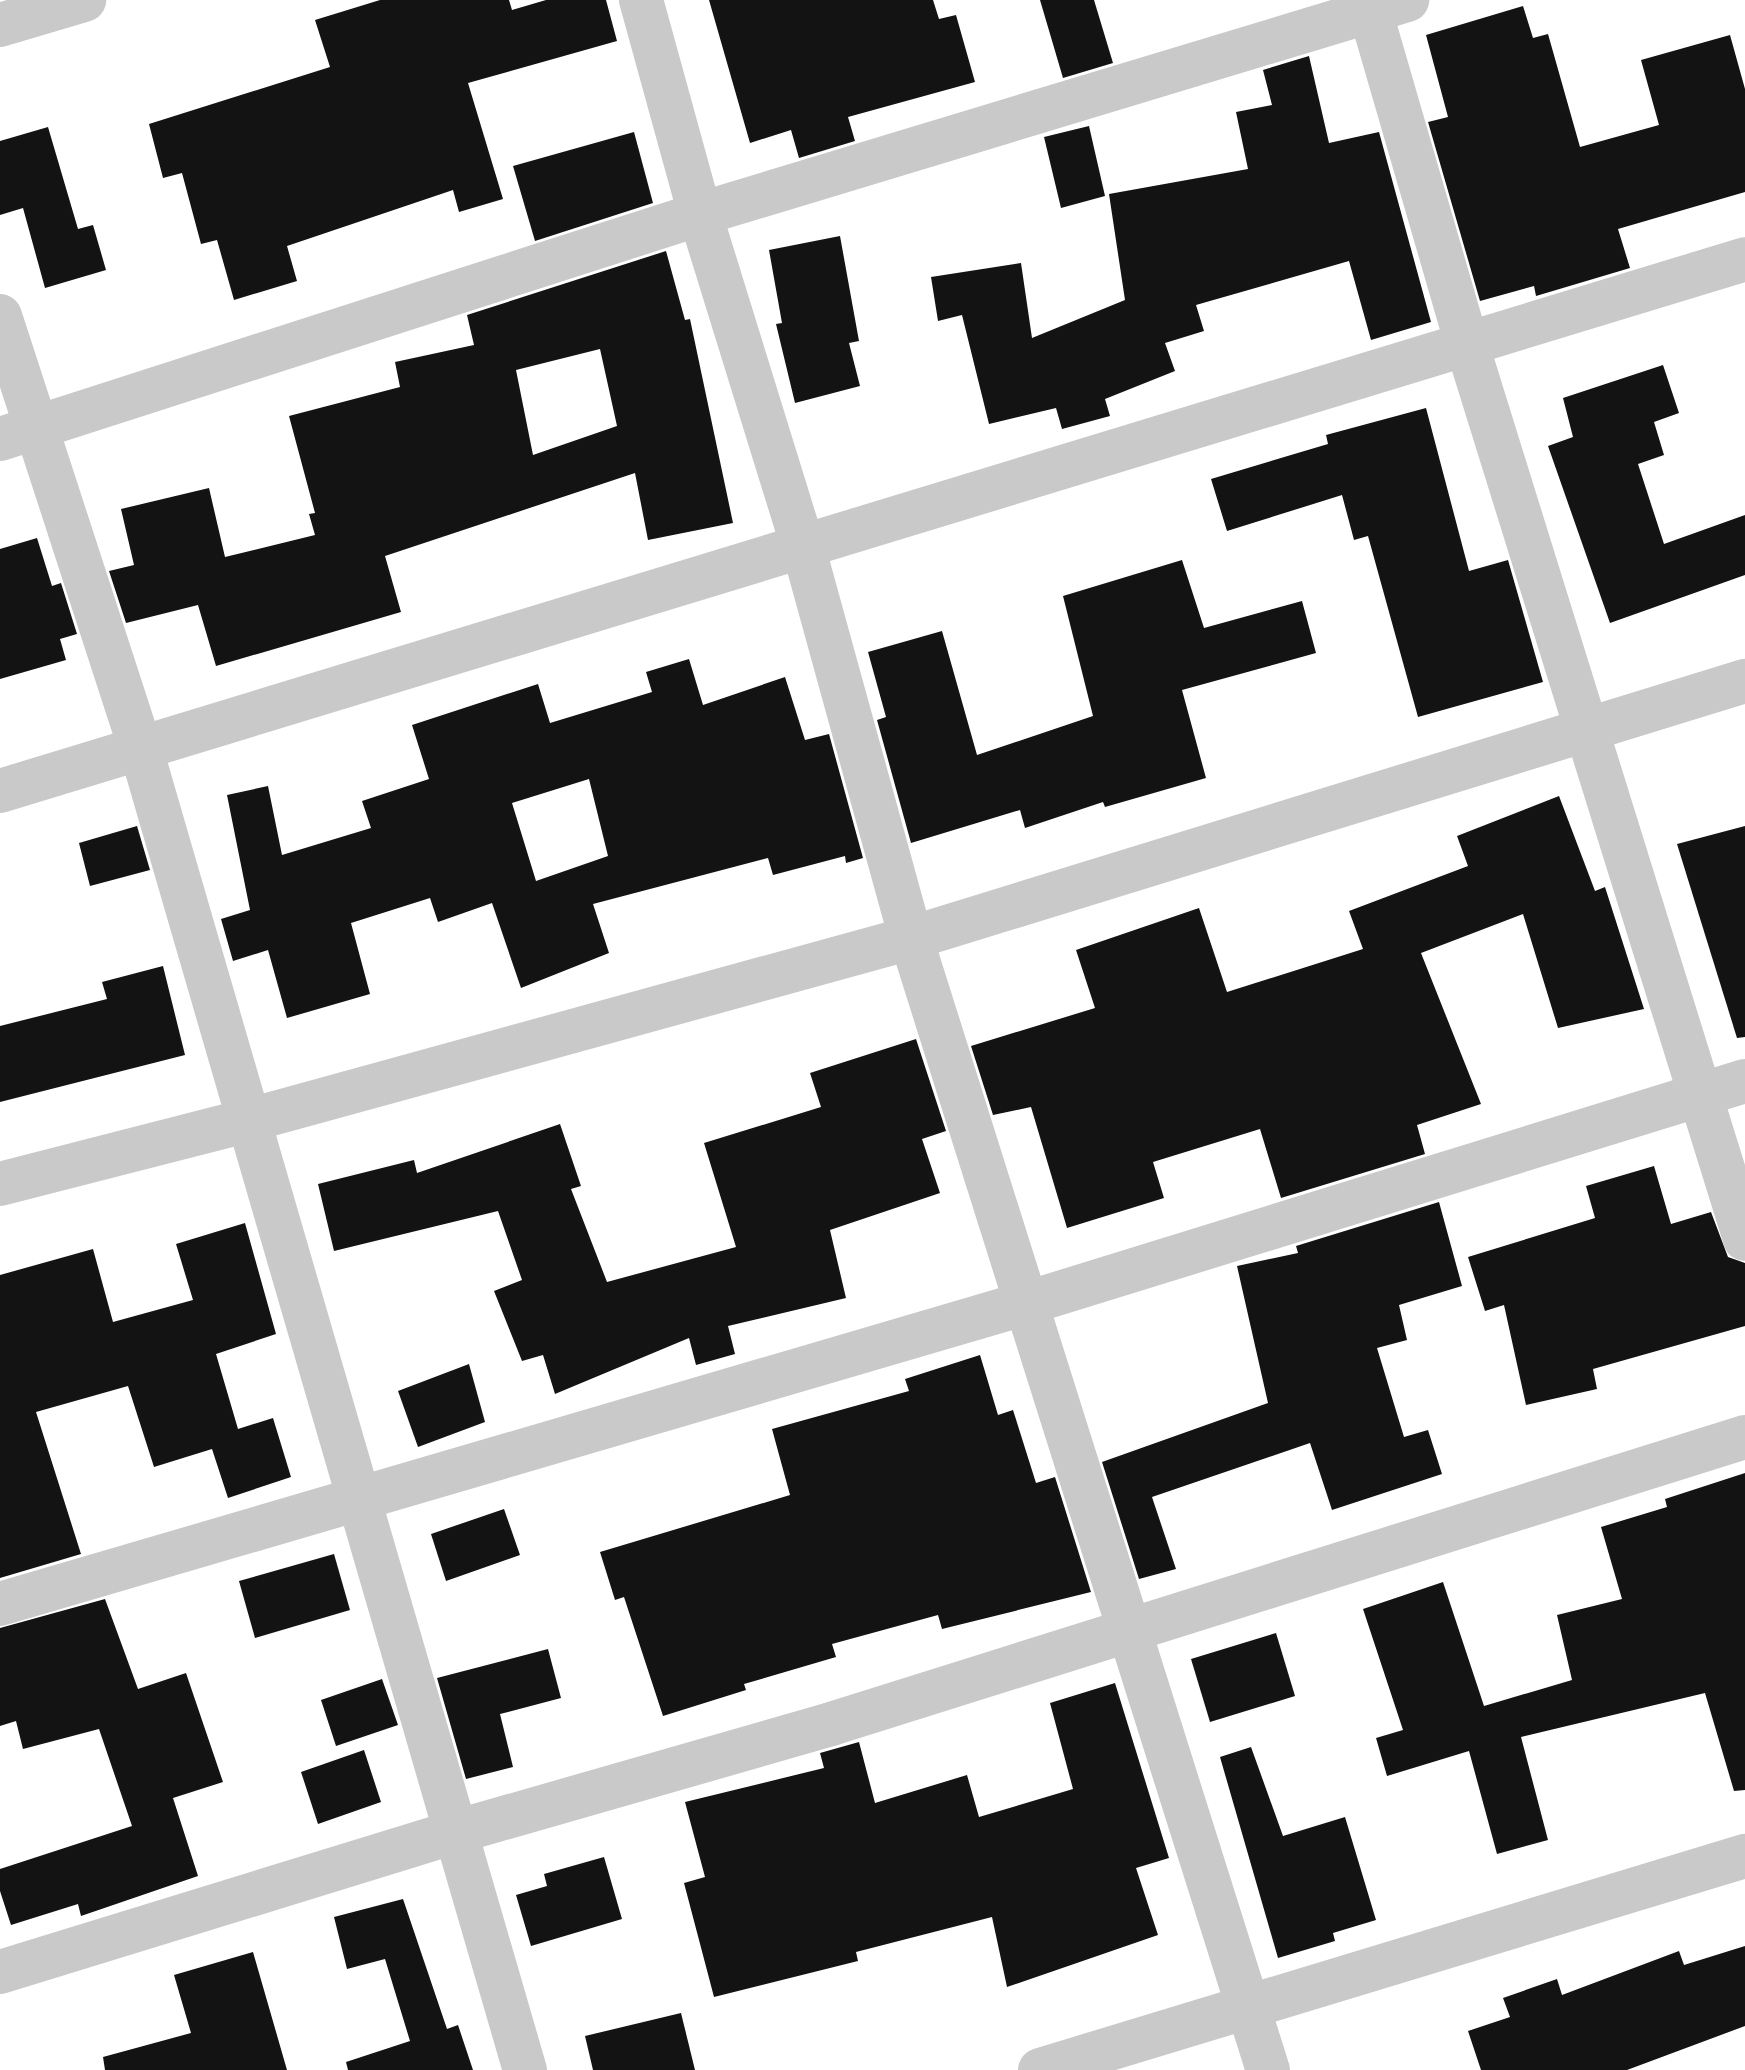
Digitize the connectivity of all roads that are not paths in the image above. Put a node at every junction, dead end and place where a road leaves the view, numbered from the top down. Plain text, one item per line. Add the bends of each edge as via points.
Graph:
1 (84, 0) edge
2 (641, 0) edge
3 (1381, 4) edge
4 (0, 25) edge
5 (700, 214) junction
6 (1745, 259) edge
7 (0, 316) edge
8 (1467, 345) junction
9 (18, 434) edge
10 (804, 550) junction
11 (1745, 681) edge
12 (1589, 732) junction
13 (140, 746) junction
14 (0, 791) edge
15 (911, 938) junction
16 (1745, 1081) edge
17 (1701, 1095) junction
18 (246, 1121) junction
19 (0, 1184) edge
20 (1745, 1239) edge
21 (1027, 1303) junction
22 (1745, 1437) edge
23 (360, 1494) junction
24 (0, 1604) edge
25 (1131, 1628) junction
26 (455, 1832) junction
27 (1745, 1856) edge
28 (0, 1972) edge
29 (1250, 2005) junction
30 (525, 2070) edge
31 (1040, 2070) edge
32 (1268, 2070) edge

1 - 4 street
2 - 5 street
3 - 5 street
3 - 8 street
5 - 9 street
5 - 10 street
6 - 8 street
7 - 9 street
8 - 10 street
8 - 12 street
9 - 13 street
10 - 13 street
10 - 15 street
11 - 12 street
12 - 15 street
12 - 17 street
13 - 14 street
13 - 18 street
15 - 18 street
15 - 21 street
16 - 17 street
17 - 20 street
17 - 21 street
18 - 19 street
18 - 23 street
21 - 23 street
21 - 25 street
22 - 25 street
23 - 24 street
23 - 26 street
25 - 26 street via 831,1724
25 - 29 street
26 - 28 street
26 - 30 street
27 - 29 street
29 - 31 street
29 - 32 street

